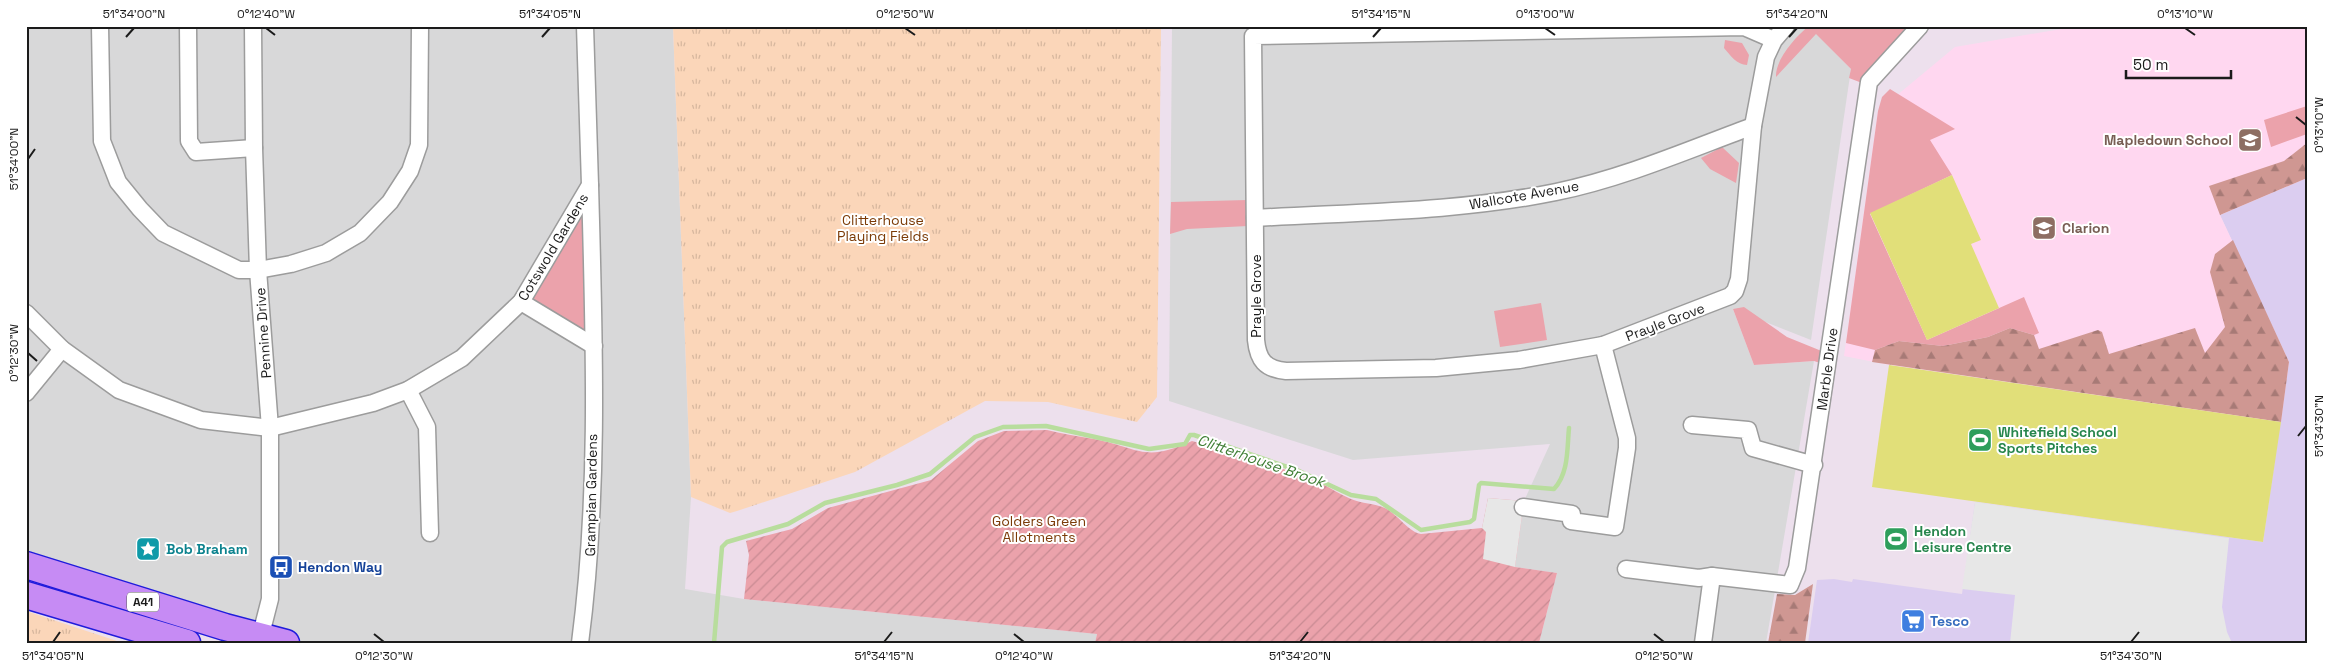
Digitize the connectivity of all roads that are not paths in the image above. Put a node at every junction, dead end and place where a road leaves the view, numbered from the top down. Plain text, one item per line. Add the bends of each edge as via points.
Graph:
1 (100, 26) edge
2 (188, 26) edge
3 (253, 26) edge
4 (420, 26) edge
5 (585, 26) edge
6 (1786, 26) edge
7 (1920, 26) edge
8 (1745, 27) edge
9 (1774, 40) junction
10 (1753, 126) junction
11 (254, 148) junction
12 (590, 185) junction
13 (1255, 218) junction
14 (258, 270) junction
15 (521, 302) junction
16 (26, 313) edge
17 (1603, 345) junction
18 (594, 346) junction
19 (62, 349) junction
20 (408, 390) junction
21 (26, 393) edge
22 (1692, 425) dead end
23 (270, 428) junction
24 (1814, 465) junction
25 (1523, 507) dead end
26 (430, 533) dead end
27 (26, 565) edge
28 (1626, 569) dead end
29 (1712, 576) junction
30 (26, 595) edge
31 (260, 640) edge
32 (187, 643) edge
33 (286, 643) edge
34 (580, 643) edge
35 (1703, 643) edge

1 - 14 street via 102,141 118,182 164,233 239,270
2 - 11 street via 189,141 196,152
3 - 11 street, Pennine Drive
4 - 14 street via 419,146 410,171 390,202 360,233 326,253
5 - 12 street, Cotswold Gardens
6 - 9 street, Prayle Grove
7 - 24 street, Marble Drive via 1869,82
8 - 9 street, Prayle Grove
8 - 13 street, Prayle Grove via 1253,36
9 - 10 street, Prayle Grove via 1766,57
10 - 13 street, Wallcote Avenue via 1622,175 1558,192 1484,205
10 - 17 street, Prayle Grove via 1739,279 1735,291 1724,300
11 - 14 street, Pennine Drive
12 - 15 street, Cotswold Gardens
12 - 18 street, Grampian Gardens
13 - 17 street, Prayle Grove via 1257,354 1263,365 1275,370 1436,368 1519,360
14 - 23 street, Pennine Drive
15 - 18 street
15 - 20 street, Cotswold Gardens via 462,358
16 - 19 street
17 - 25 street via 1627,438 1614,527 1572,522 1572,514
18 - 34 street, Grampian Gardens via 590,558
19 - 21 street
19 - 23 street via 119,390 201,420
20 - 23 street, Cotswold Gardens via 373,403
20 - 26 street via 427,427
22 - 24 street via 1748,430 1753,448
23 - 31 street, Pennine Drive via 270,599
24 - 29 street, Marble Drive via 1797,568 1790,586
27 - 31 highway, A41
28 - 29 street via 1699,578
29 - 35 street
30 - 32 highway, A41
31 - 33 highway, A41

